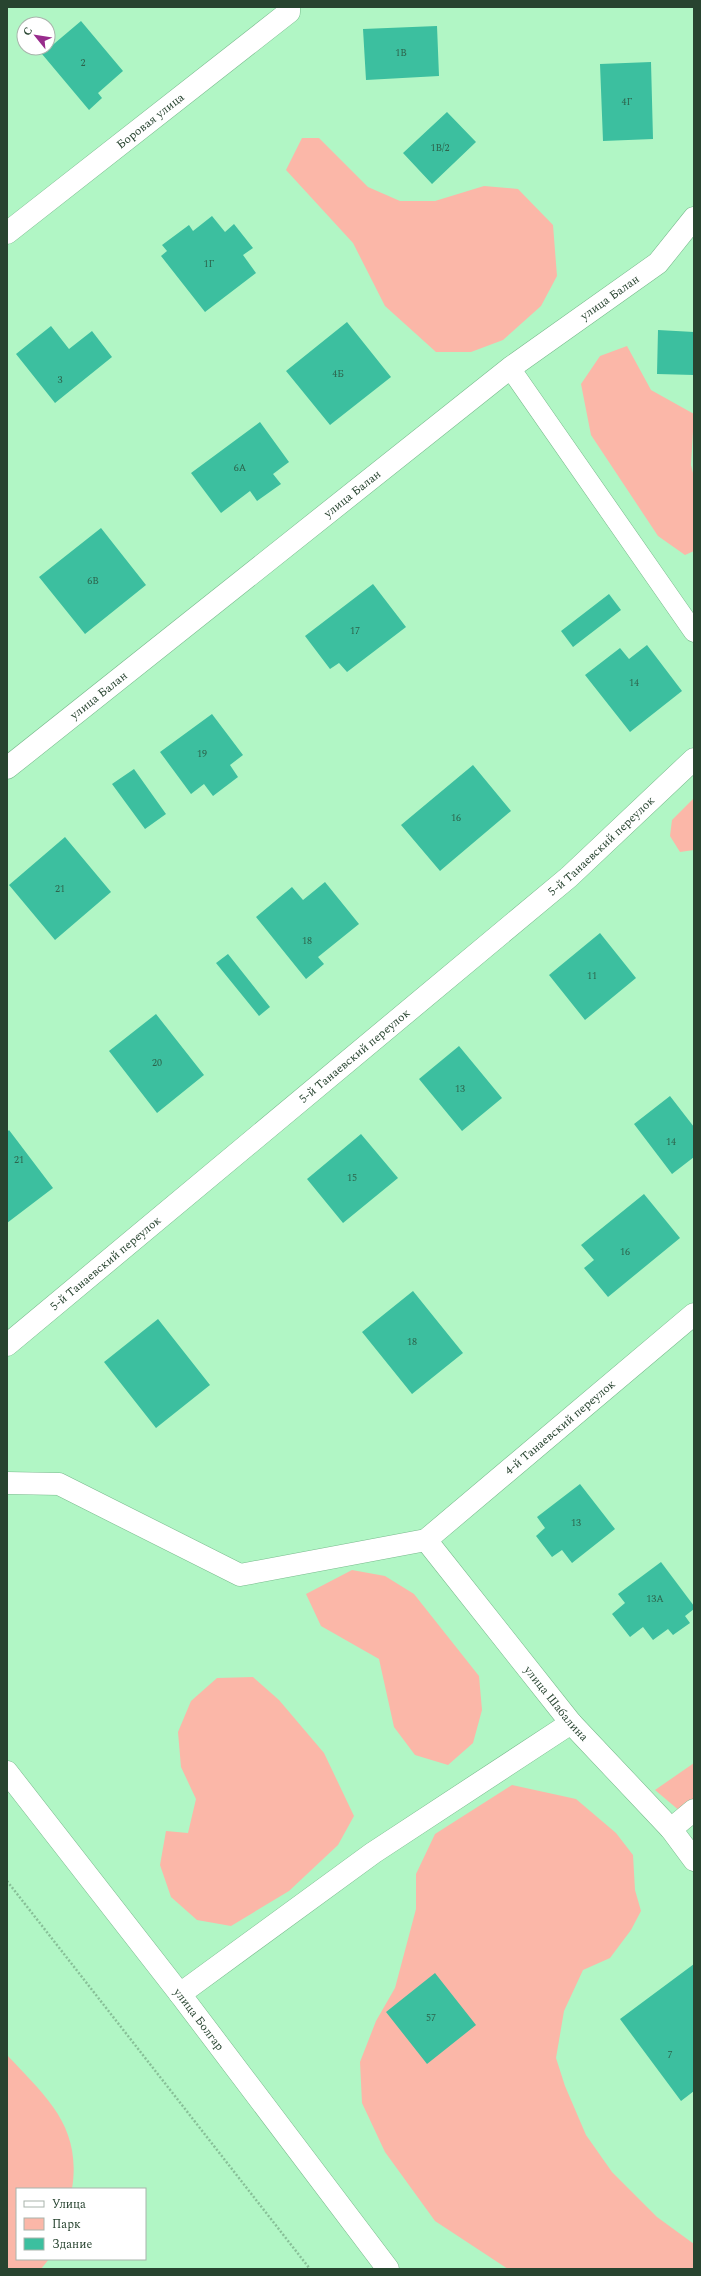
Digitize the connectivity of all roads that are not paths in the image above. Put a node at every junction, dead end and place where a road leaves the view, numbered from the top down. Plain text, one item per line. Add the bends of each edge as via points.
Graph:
1 (289, 7) edge
2 (694, 218) edge
3 (7, 233) edge
4 (510, 368) junction
5 (694, 632) edge
6 (694, 758) edge
7 (7, 768) edge
8 (694, 1314) edge
9 (7, 1346) edge
10 (7, 1484) edge
11 (426, 1540) junction
12 (571, 1723) junction
13 (7, 1772) edge
14 (694, 1810) edge
15 (671, 1829) junction
16 (694, 1860) edge
17 (180, 1994) junction
18 (388, 2269) edge

1 - 3 street, Боровая улица via 289,12
2 - 4 street, улица Балан via 658,263
4 - 5 lane
4 - 7 street, улица Балан
6 - 9 street, 5-й Танаевский переулок via 569,877
8 - 11 street, 4-й Танаевский переулок
10 - 11 street via 59,1484 240,1575
11 - 12 street, улица Шабалина
12 - 15 street, улица Шабалина
12 - 17 street via 374,1853
13 - 17 street, улица Болгар
14 - 15 street
15 - 16 street, улица Шабалина
17 - 18 street, улица Болгар

